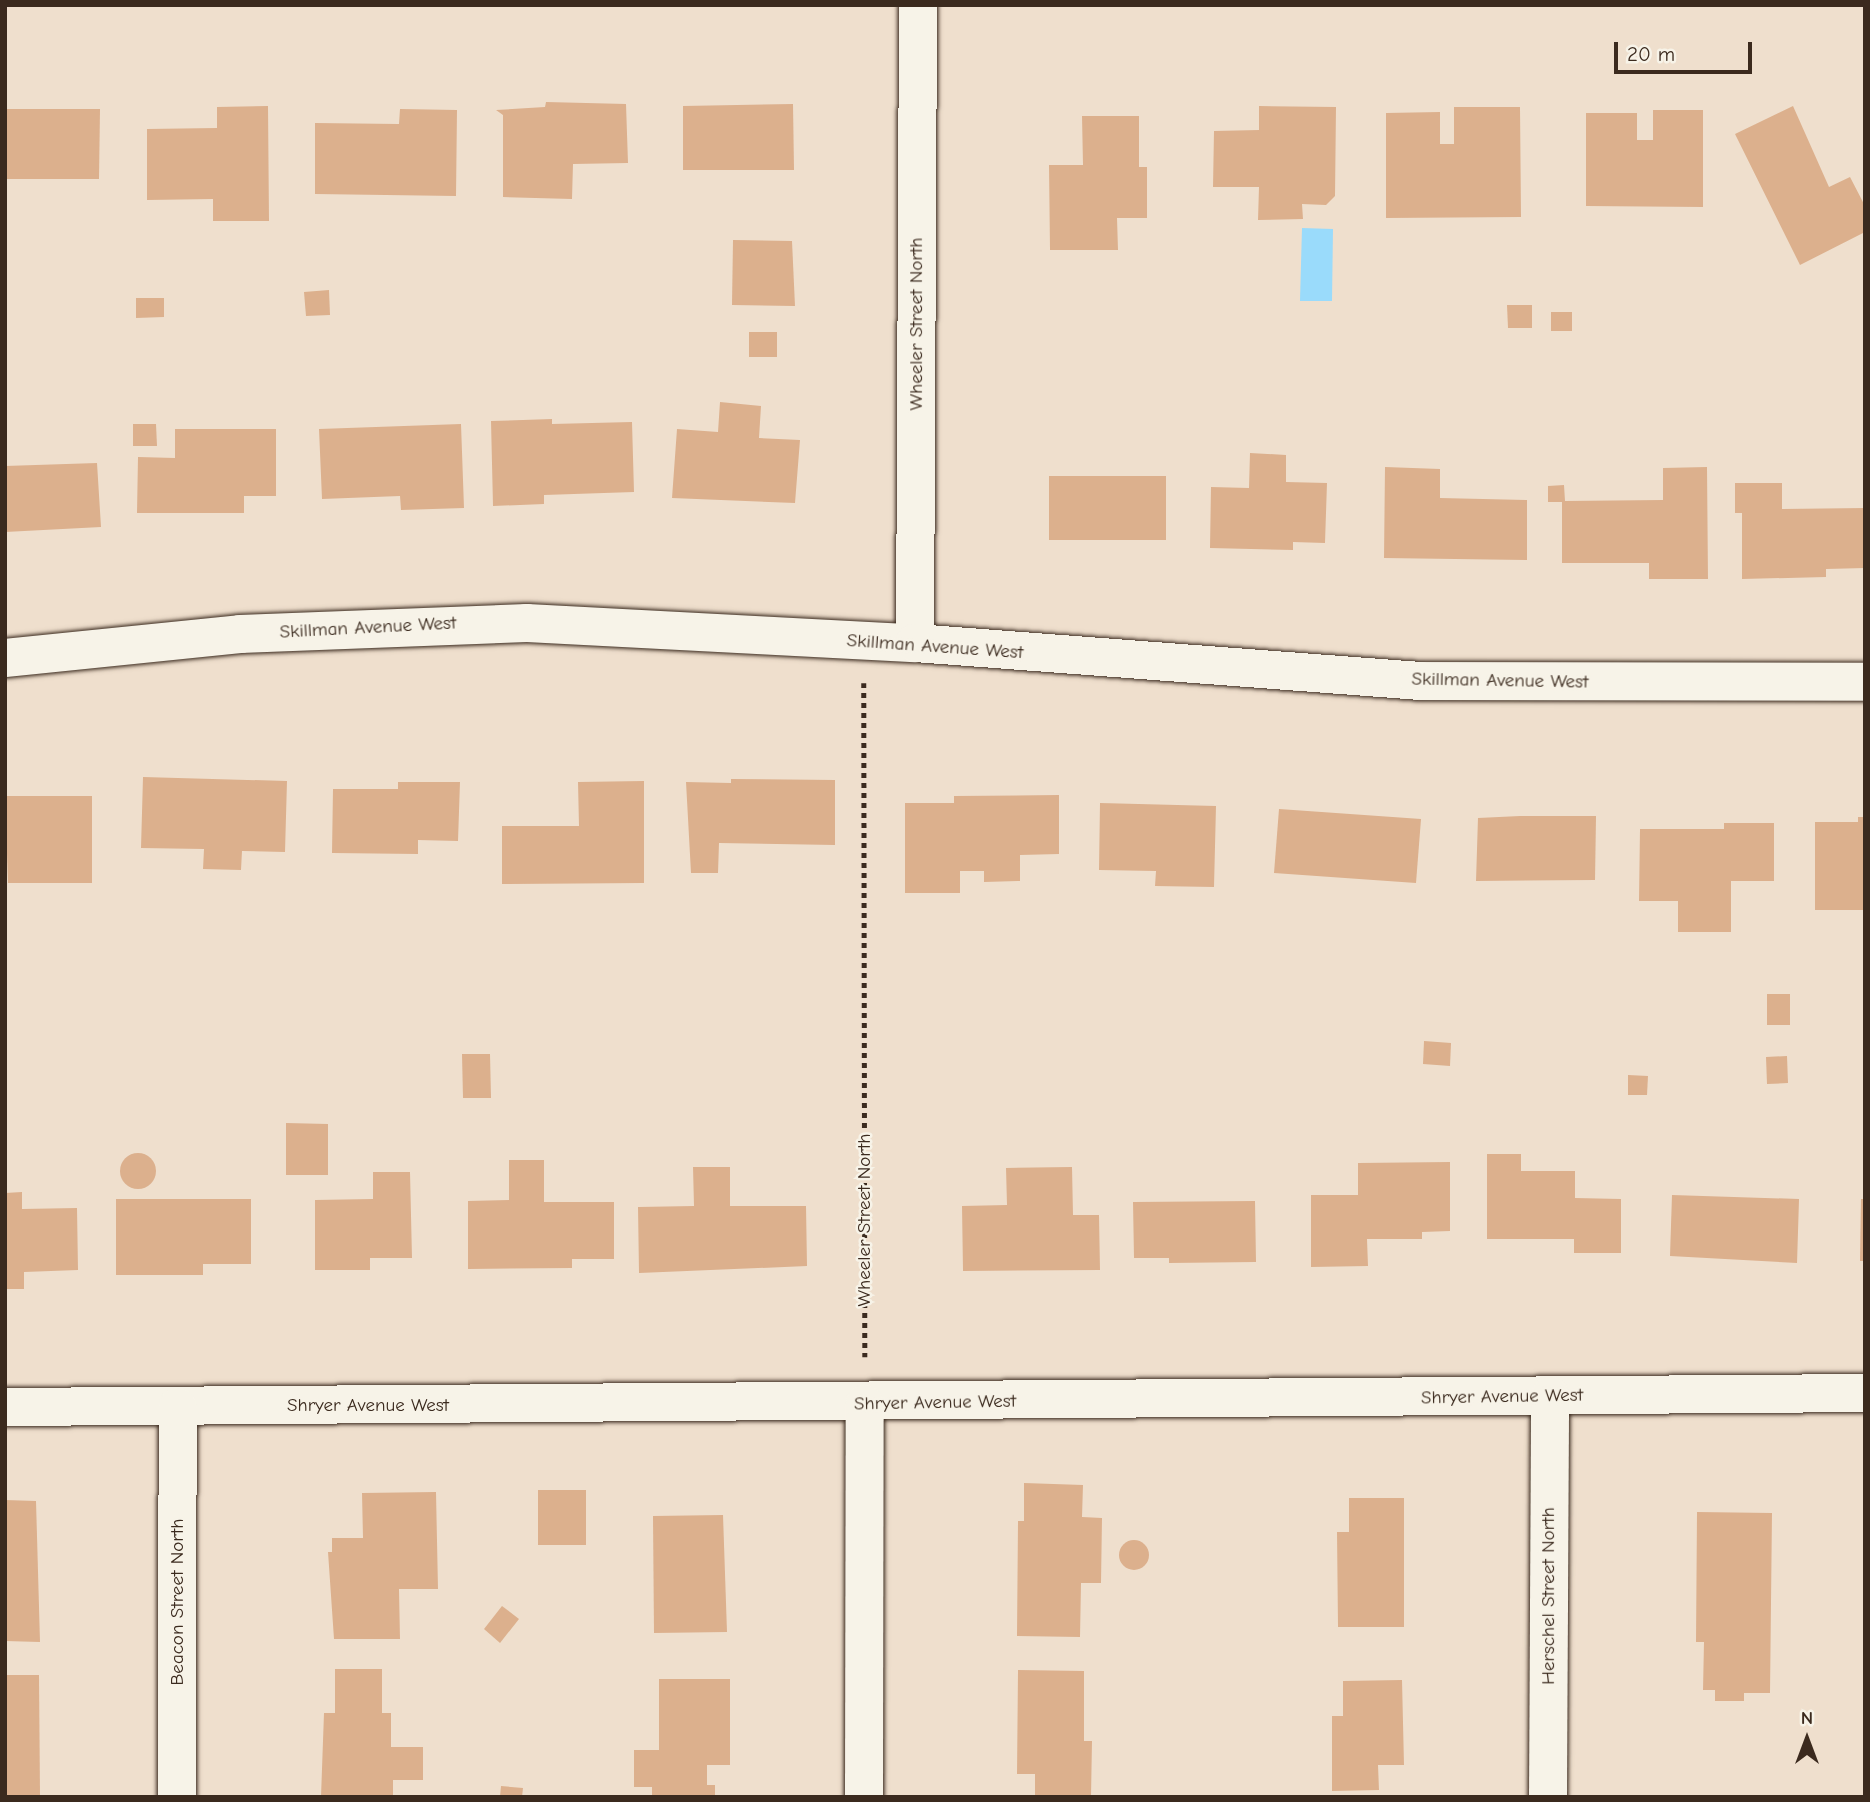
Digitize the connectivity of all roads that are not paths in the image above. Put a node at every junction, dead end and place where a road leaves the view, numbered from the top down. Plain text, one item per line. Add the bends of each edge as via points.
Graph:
1 (918, 5) edge
2 (915, 643) junction
3 (5, 658) edge
4 (1865, 682) edge
5 (1865, 1393) edge
6 (1550, 1396) junction
7 (865, 1404) junction
8 (5, 1407) edge
9 (178, 1407) junction
10 (177, 1797) edge
11 (864, 1797) edge
12 (1548, 1797) edge

1 - 2 street, Wheeler Street North
2 - 3 street, Skillman Avenue West via 563,624 460,623 208,636
2 - 4 street, Skillman Avenue West via 1420,681
5 - 6 street, Shryer Avenue West
6 - 7 street, Shryer Avenue West
6 - 12 street, Herschel Street North
7 - 9 street, Shryer Avenue West
7 - 11 street
8 - 9 street, Shryer Avenue West
9 - 10 street, Beacon Street North

